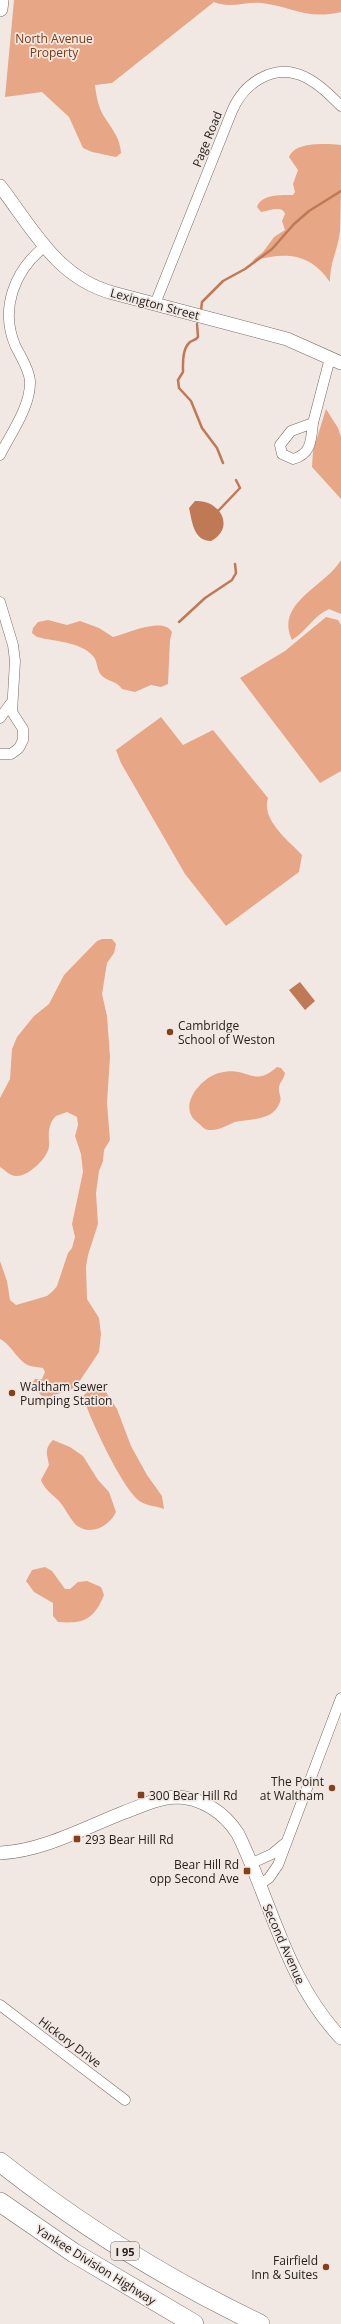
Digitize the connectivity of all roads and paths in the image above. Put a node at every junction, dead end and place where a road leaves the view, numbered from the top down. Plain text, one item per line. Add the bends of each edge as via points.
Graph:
1 (1, 0) edge
2 (0, 9) edge
3 (341, 106) edge
4 (1, 189) edge
5 (44, 247) junction
6 (155, 304) junction
7 (335, 361) edge
8 (313, 423) dead end
9 (0, 455) edge
10 (0, 602) edge
11 (11, 703) junction
12 (0, 718) edge
13 (0, 754) edge
14 (341, 1698) edge
15 (288, 1839) junction
16 (0, 1853) edge
17 (250, 1864) junction
18 (259, 1886) junction
19 (0, 2005) edge
20 (341, 2038) edge
21 (125, 2100) dead end
22 (0, 2162) edge
23 (0, 2202) edge
24 (194, 2324) edge
25 (260, 2324) edge

1 - 2 main road
3 - 6 street, Page Road via 318,85 293,72 269,74 247,88 232,111
4 - 5 street, Lexington Street
5 - 6 street, Lexington Street via 67,270 89,285
5 - 9 street via 23,270 8,301 9,330 30,381 27,400
6 - 7 street, Lexington Street via 287,339
7 - 8 street
10 - 11 street via 13,646 14,676
11 - 12 street
11 - 13 street via 12,712 22,729 23,740 19,748 11,754
14 - 15 street
15 - 17 street via 272,1854
15 - 18 street via 275,1870
16 - 17 street, Second Avenue via 26,1849 47,1842 154,1801 181,1798 205,1804 226,1818 238,1834
17 - 18 street, Second Avenue
18 - 20 street, Second Avenue via 298,1979 317,2009
19 - 21 street, Hickory Drive
22 - 25 highway, I 95 via 68,2213 122,2249 208,2299
23 - 24 highway, Yankee Division Highway / I 95 via 80,2257

